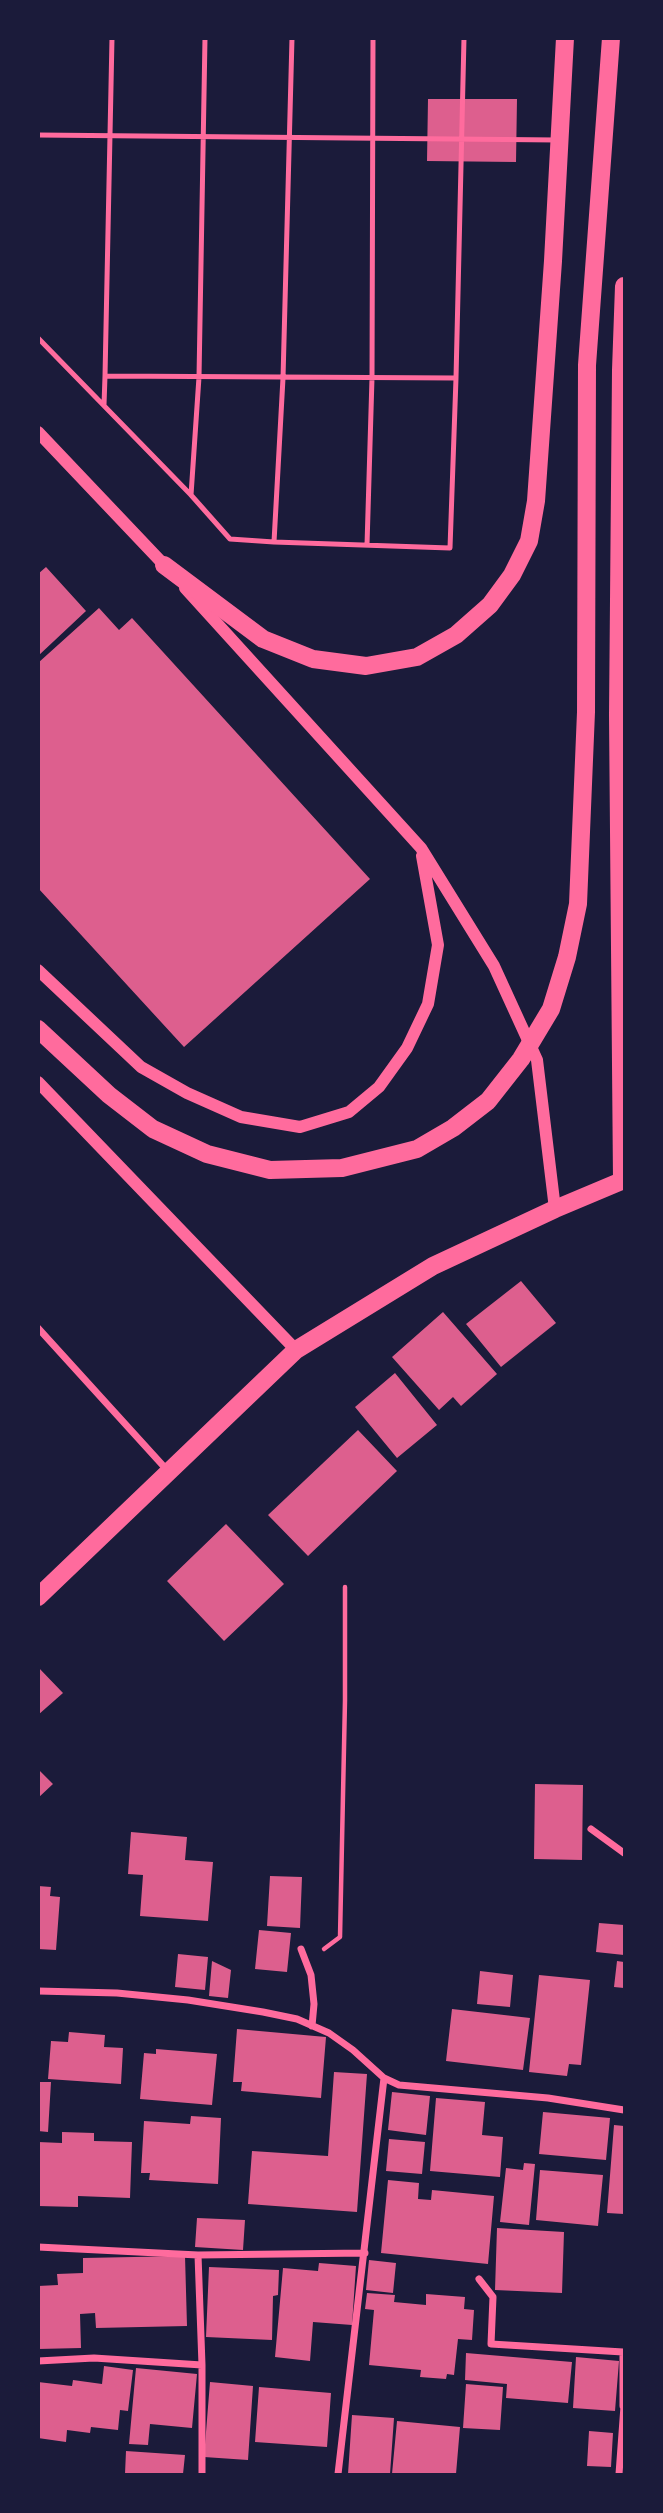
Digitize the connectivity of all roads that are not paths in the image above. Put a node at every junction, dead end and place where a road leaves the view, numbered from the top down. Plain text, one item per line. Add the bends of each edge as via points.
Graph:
1 (112, 38) edge
2 (205, 38) edge
3 (292, 38) edge
4 (373, 38) edge
5 (464, 38) edge
6 (565, 38) edge
7 (611, 38) edge
8 (38, 135) edge
9 (111, 136) junction
10 (204, 137) junction
11 (290, 138) junction
12 (372, 138) junction
13 (461, 139) junction
14 (559, 140) junction
15 (625, 286) edge
16 (38, 338) edge
17 (105, 376) junction
18 (199, 377) junction
19 (283, 378) junction
20 (372, 378) junction
21 (456, 378) junction
22 (104, 405) junction
23 (38, 432) edge
24 (191, 495) junction
25 (274, 542) junction
26 (367, 545) junction
27 (164, 565) junction
28 (622, 585) edge
29 (421, 848) junction
30 (38, 970) edge
31 (38, 1029) edge
32 (38, 1082) edge
33 (624, 1179) edge
34 (555, 1209) junction
35 (38, 1328) edge
36 (296, 1350) junction
37 (169, 1472) junction
38 (38, 1597) edge
39 (591, 1829) dead end
40 (625, 1853) edge
41 (301, 1949) dead end
42 (38, 1991) edge
43 (312, 2026) junction
44 (384, 2078) junction
45 (625, 2110) edge
46 (38, 2247) edge
47 (365, 2253) junction
48 (198, 2255) junction
49 (479, 2279) dead end
50 (38, 2361) edge
51 (202, 2365) junction
52 (624, 2406) edge
53 (202, 2474) edge
54 (338, 2474) edge
55 (619, 2474) edge

1 - 9 lane
2 - 10 lane
3 - 11 lane
4 - 12 lane
5 - 13 lane
6 - 14 main road
7 - 31 main road via 587,365 586,712 578,904 551,1009 488,1101 453,1128 417,1149 342,1168 270,1170 207,1154 153,1129
8 - 9 lane
9 - 10 lane
9 - 17 lane
10 - 11 lane
10 - 18 lane
11 - 12 lane
11 - 19 lane
12 - 13 lane
12 - 20 lane
13 - 14 lane
13 - 21 lane
14 - 27 main road via 536,501 529,541 490,606 456,635 417,657 352,665 313,659 263,639
15 - 28 main road
16 - 22 lane
17 - 18 lane
17 - 22 lane
18 - 19 lane
18 - 24 lane
19 - 20 lane
19 - 25 lane
20 - 21 lane
20 - 26 lane
21 - 26 lane via 450,548
22 - 24 lane
23 - 27 street
24 - 25 lane via 230,539
25 - 26 lane
27 - 29 street
28 - 33 main road via 618,729
29 - 30 street via 438,946 428,1004 407,1048 379,1087 349,1112 300,1127 241,1116 187,1093 141,1067
29 - 34 street via 494,966 537,1060
32 - 36 street
33 - 34 main road
34 - 36 main road via 433,1266
35 - 37 street
36 - 37 main road
37 - 38 main road
39 - 40 street
41 - 43 street via 312,1975
42 - 43 street via 188,2000 263,2012
43 - 44 street via 329,2032
44 - 45 street via 399,2085
44 - 47 street
46 - 48 street
47 - 48 street
47 - 54 street
48 - 51 street
49 - 52 street via 494,2297 491,2344 624,2352
50 - 51 street via 94,2358
51 - 53 street
52 - 55 street

